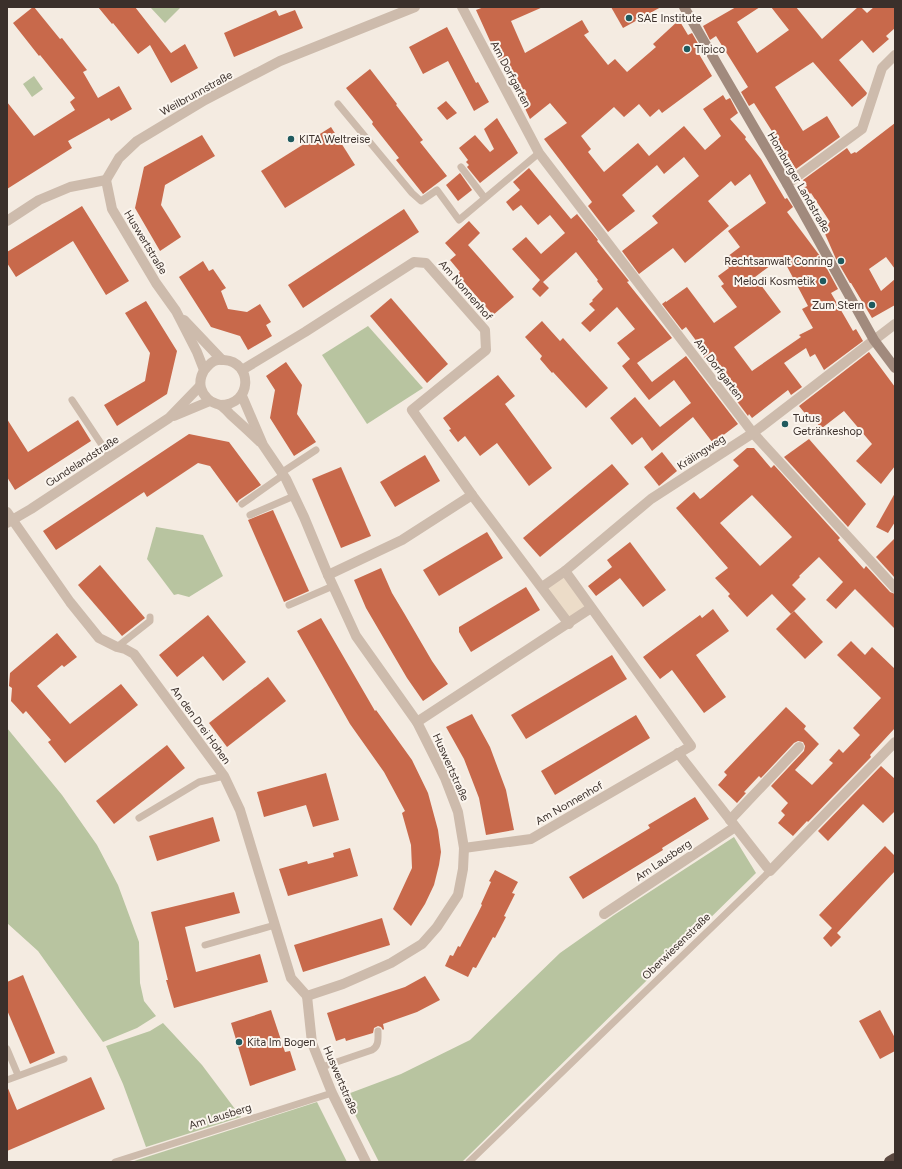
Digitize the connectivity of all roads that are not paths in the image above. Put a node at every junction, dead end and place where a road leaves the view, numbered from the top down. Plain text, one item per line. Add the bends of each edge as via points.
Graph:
1 (416, 7) edge
2 (462, 7) edge
3 (684, 7) edge
4 (895, 55) edge
5 (338, 104) dead end
6 (539, 153) junction
7 (461, 167) dead end
8 (106, 180) junction
9 (787, 184) junction
10 (484, 197) junction
11 (7, 221) edge
12 (176, 311) junction
13 (895, 324) edge
14 (874, 340) junction
15 (222, 360) junction
16 (895, 368) edge
17 (204, 370) junction
18 (242, 370) junction
19 (200, 386) junction
20 (242, 396) junction
21 (72, 400) dead end
22 (215, 403) junction
23 (169, 418) junction
24 (753, 433) junction
25 (263, 445) junction
26 (316, 450) dead end
27 (110, 457) junction
28 (282, 474) junction
29 (472, 495) junction
30 (294, 496) junction
31 (242, 504) dead end
32 (250, 515) dead end
33 (9, 518) edge
34 (565, 571) junction
35 (328, 575) junction
36 (333, 586) junction
37 (542, 587) junction
38 (895, 588) edge
39 (289, 605) dead end
40 (591, 608) junction
41 (150, 617) dead end
42 (569, 624) junction
43 (117, 647) junction
44 (417, 722) junction
45 (895, 742) edge
46 (800, 747) dead end
47 (678, 753) junction
48 (224, 776) junction
49 (138, 818) dead end
50 (732, 823) junction
51 (464, 848) junction
52 (770, 871) junction
53 (604, 914) dead end
54 (276, 925) junction
55 (205, 945) dead end
56 (307, 996) junction
57 (378, 1031) dead end
58 (7, 1049) edge
59 (64, 1059) dead end
60 (322, 1068) junction
61 (18, 1075) junction
62 (7, 1080) edge
63 (332, 1093) junction
64 (895, 1159) edge
65 (115, 1162) edge
66 (366, 1162) edge
67 (469, 1162) edge
68 (890, 1162) edge

1 - 8 street, Weilbrunnstraße via 280,62 204,100 137,141 118,158
2 - 6 street, Am Dorfgarten
3 - 9 street, Homburger Landstraße
4 - 9 street via 882,68 862,129
5 - 10 lane via 412,194 422,201 436,190 459,220
6 - 10 lane
6 - 24 street, Am Dorfgarten
7 - 10 lane
8 - 11 street via 70,187 39,200
8 - 12 street, Huswertstraße via 112,209 156,283
9 - 14 street, Homburger Landstraße
12 - 15 street, Huswertstraße
12 - 17 street, Huswertstraße
13 - 14 street, Krälingweg
14 - 16 street, Homburger Landstraße
14 - 24 street, Krälingweg
15 - 17 street via 212,363
15 - 18 street via 231,361
17 - 19 street
18 - 20 street via 246,382
18 - 29 street, Am Nonnenhof via 414,262 426,263 485,330 486,350 412,410
19 - 22 street via 202,392
19 - 23 street, Gundelandstraße
20 - 22 street via 233,403
20 - 25 street, Huswertstraße
21 - 27 lane
22 - 23 street, Gundelandstraße
22 - 25 street, Huswertstraße
23 - 27 street, Gundelandstraße
24 - 34 street, Krälingweg via 651,499
24 - 38 street, Am Dorfgarten
25 - 28 street, Huswertstraße
26 - 28 lane
27 - 33 street, Gundelandstraße via 31,509
28 - 30 street, Huswertstraße
28 - 31 lane
29 - 35 street via 402,540
29 - 37 street, Am Nonnenhof
30 - 32 lane
30 - 35 street, Huswertstraße
33 - 43 street, An den Drei Hohen via 99,638
34 - 37 street, Krälingweg
34 - 40 street, Am Nonnenhof
35 - 36 street, Huswertstraße
36 - 39 lane
36 - 44 street, Huswertstraße via 356,636
37 - 42 street, Am Nonnenhof
40 - 42 street
40 - 47 street, Am Nonnenhof via 691,746
41 - 43 lane via 150,620
42 - 44 street
43 - 48 street, An den Drei Hohen via 134,654
44 - 51 street, Huswertstraße via 445,778 458,812
45 - 52 street, Oberwiesenstraße
46 - 50 street
47 - 50 street
47 - 51 street, Am Nonnenhof via 531,839
48 - 49 lane via 199,782
48 - 54 street, An den Drei Hohen via 240,810
50 - 52 street
50 - 53 street, Am Lausberg
51 - 56 street, Huswertstraße via 458,895 437,927 422,944 391,964
52 - 67 lane, Oberwiesenstraße
54 - 55 lane
54 - 56 street, An den Drei Hohen via 291,978
56 - 60 street, Huswertstraße via 312,1043
57 - 60 lane via 377,1044 372,1050
58 - 61 lane
59 - 61 lane
60 - 63 street, Huswertstraße
61 - 62 lane
63 - 65 lane, Am Lausberg
63 - 66 street, Huswertstraße
64 - 68 highway

